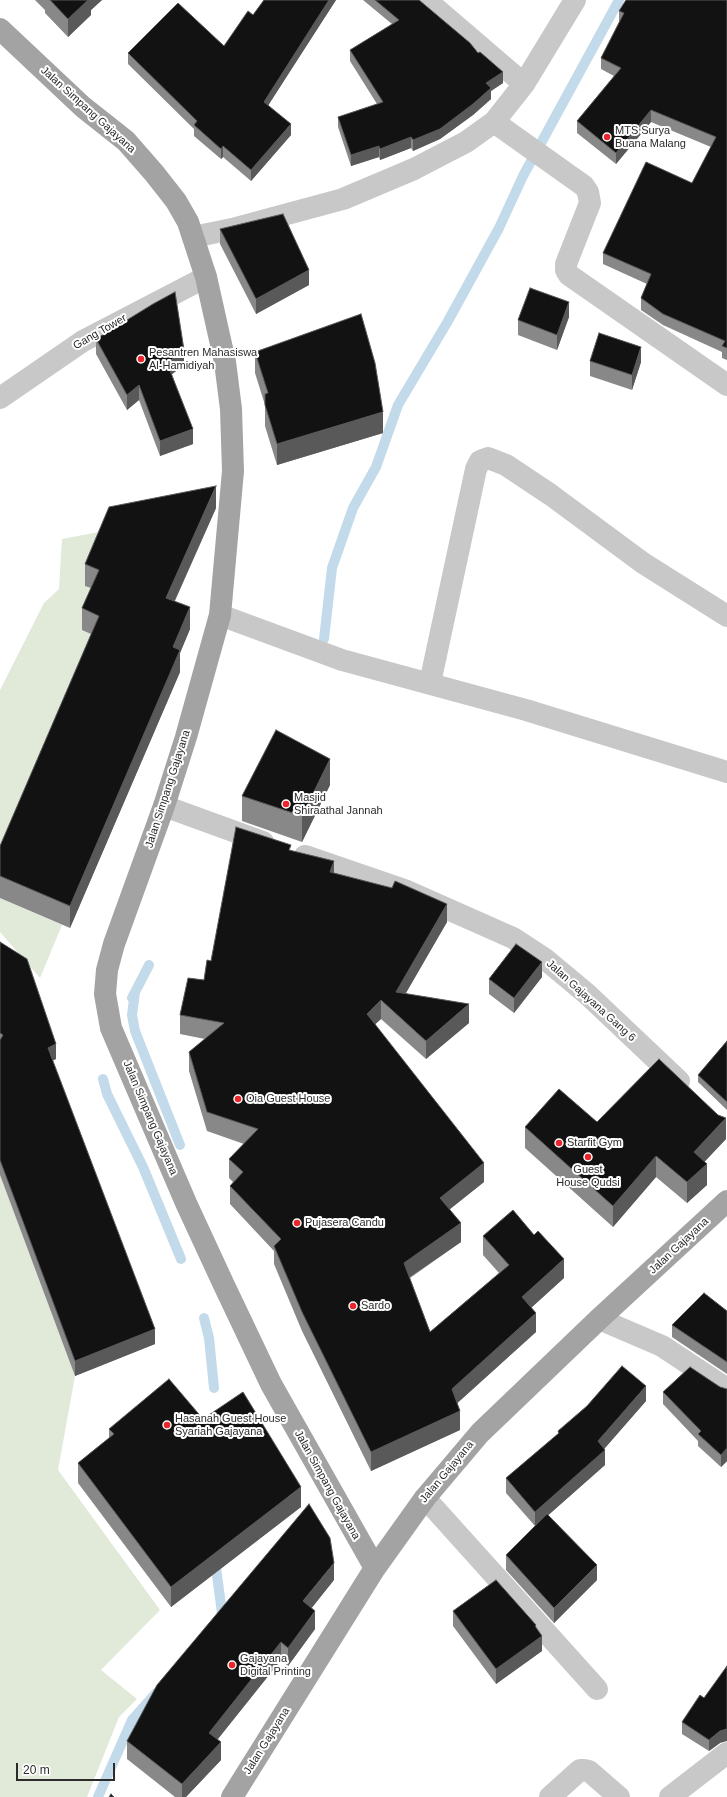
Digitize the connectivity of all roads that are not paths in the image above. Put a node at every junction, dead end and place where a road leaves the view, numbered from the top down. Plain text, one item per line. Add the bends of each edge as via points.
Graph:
1 (426, 0) edge
2 (575, 0) edge
3 (0, 29) edge
4 (524, 84) junction
5 (494, 122) junction
6 (193, 237) junction
7 (206, 277) junction
8 (727, 385) edge
9 (0, 398) edge
10 (220, 615) junction
11 (727, 616) edge
12 (430, 683) junction
13 (727, 772) edge
14 (164, 806) junction
15 (693, 1095) edge
16 (727, 1201) edge
17 (599, 1319) junction
18 (727, 1389) edge
19 (425, 1498) junction
20 (375, 1568) junction
21 (598, 1689) dead end
22 (727, 1753) edge
23 (232, 1797) edge
24 (550, 1797) edge
25 (619, 1797) edge
26 (670, 1797) edge

1 - 4 street
2 - 4 street
3 - 6 main road, Jalan Simpang Gajayana via 83,107 126,141 176,201
4 - 5 street
5 - 6 street via 466,142 414,169 342,199
5 - 8 street via 584,186 588,192 590,203 566,264 569,275
6 - 7 main road, Jalan Simpang Gajayana
7 - 9 street, Gang Tower via 83,341
7 - 10 main road, Jalan Simpang Gajayana via 225,362 231,410 233,471
10 - 12 street via 342,660
10 - 14 main road, Jalan Simpang Gajayana
11 - 12 street via 643,563 506,465 488,458 480,461 476,469
12 - 13 street
14 - 15 street, Jalan Gajayana Gang 6 via 407,891 513,938 545,959 587,994
14 - 20 main road, Jalan Simpang Gajayana via 116,937 107,970 105,994 111,1028 186,1203 271,1384
16 - 17 main road, Jalan Gajayana
17 - 18 street via 662,1346
17 - 19 main road, Jalan Gajayana via 480,1433
19 - 20 main road, Jalan Gajayana
19 - 21 street
20 - 23 main road, Jalan Gajayana
22 - 26 street
24 - 25 street via 580,1770 584,1770 589,1771

